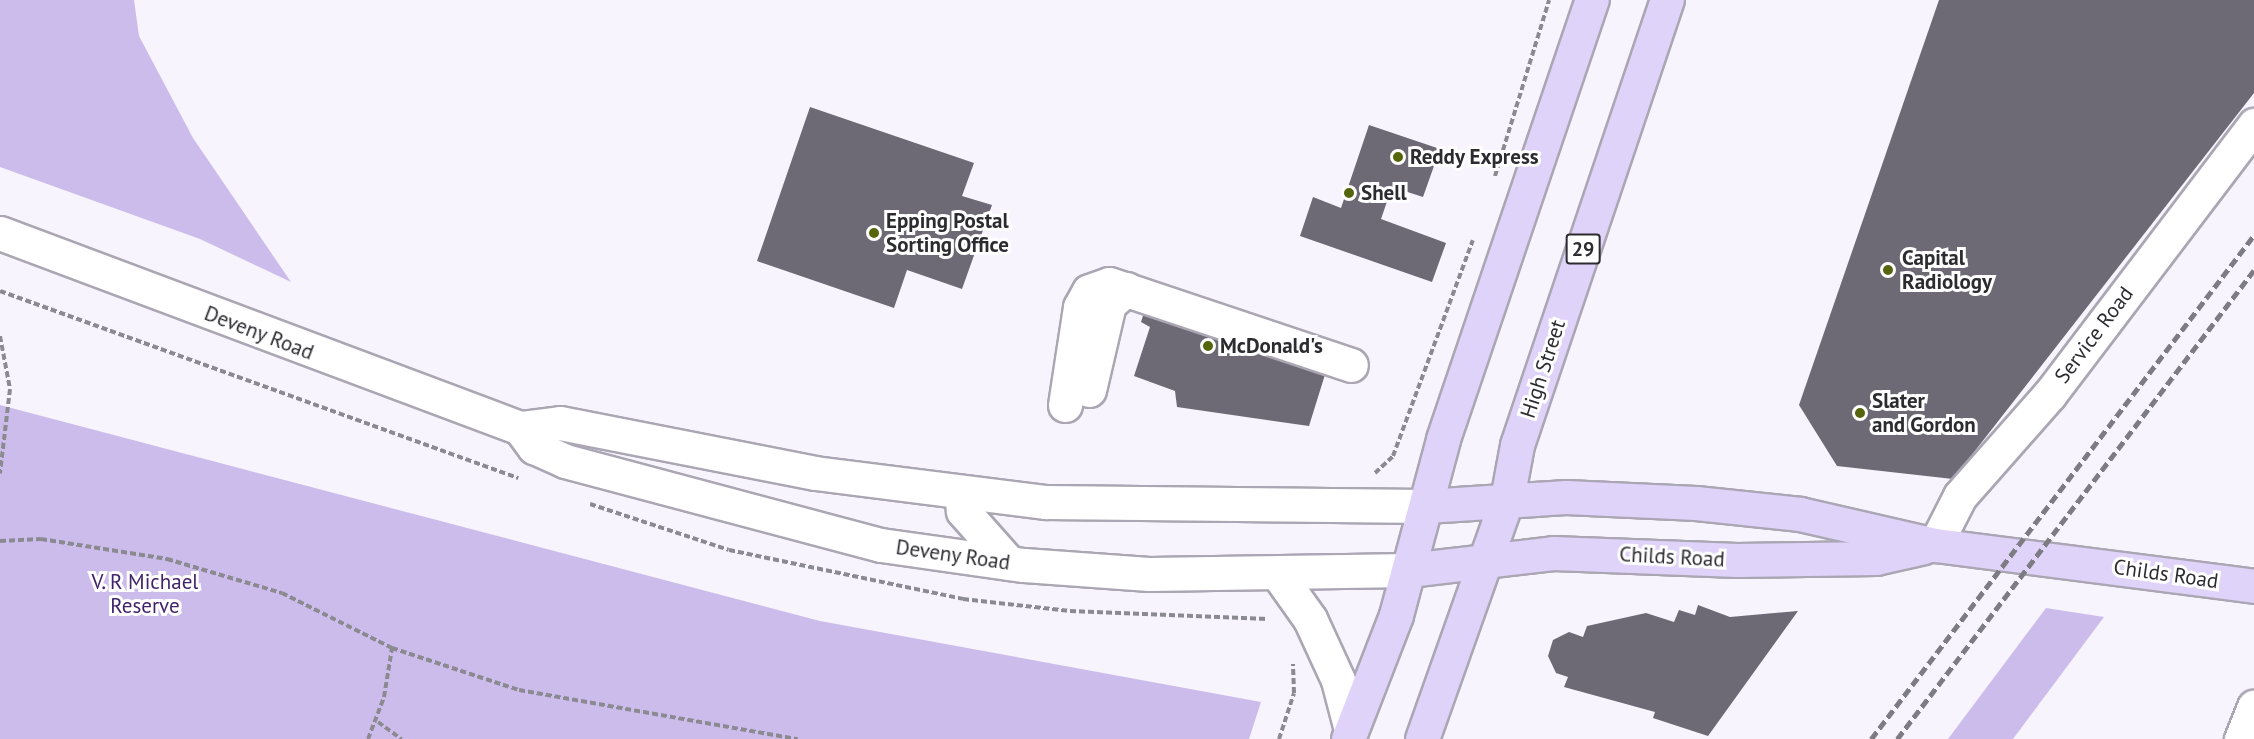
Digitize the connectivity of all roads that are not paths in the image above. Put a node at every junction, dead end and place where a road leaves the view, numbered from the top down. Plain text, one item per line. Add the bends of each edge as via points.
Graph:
1 (1592, 0) edge
2 (1667, 0) edge
3 (2254, 125) edge
4 (0, 233) edge
5 (1351, 365) dead end
6 (1076, 406) dead end
7 (520, 429) junction
8 (961, 492) junction
9 (1507, 499) junction
10 (1426, 506) junction
11 (1935, 545) junction
12 (1487, 558) junction
13 (1009, 563) junction
14 (1409, 570) junction
15 (1278, 574) junction
16 (2254, 586) edge
17 (2254, 707) edge
18 (1349, 735) edge
19 (1422, 739) edge
20 (2241, 739) edge

1 - 10 main road via 1443,439
2 - 9 main road, High Street / 29 via 1517,445
3 - 11 street, Service Road via 2050,394 1960,496
4 - 7 street, Deveny Road
5 - 6 street via 1108,284 1083,299
7 - 8 street, Deveny Road via 560,423 815,472
7 - 13 street, Deveny Road via 534,447 565,461 671,493 881,544
8 - 10 street, Deveny Road via 1113,505
8 - 13 street via 963,511
9 - 10 main road, Childs Road
9 - 11 main road, Childs Road via 1696,503 1800,514
9 - 12 main road, High Street / 29
10 - 14 main road
11 - 12 main road, Childs Road via 1876,558 1737,560 1553,553
11 - 16 main road, Childs Road
12 - 14 main road, Childs Road
12 - 19 main road, High Street / 29
13 - 15 street, Deveny Road via 1159,574
14 - 15 street, Deveny Road
14 - 18 main road
15 - 18 street via 1310,619 1338,680
17 - 20 street

